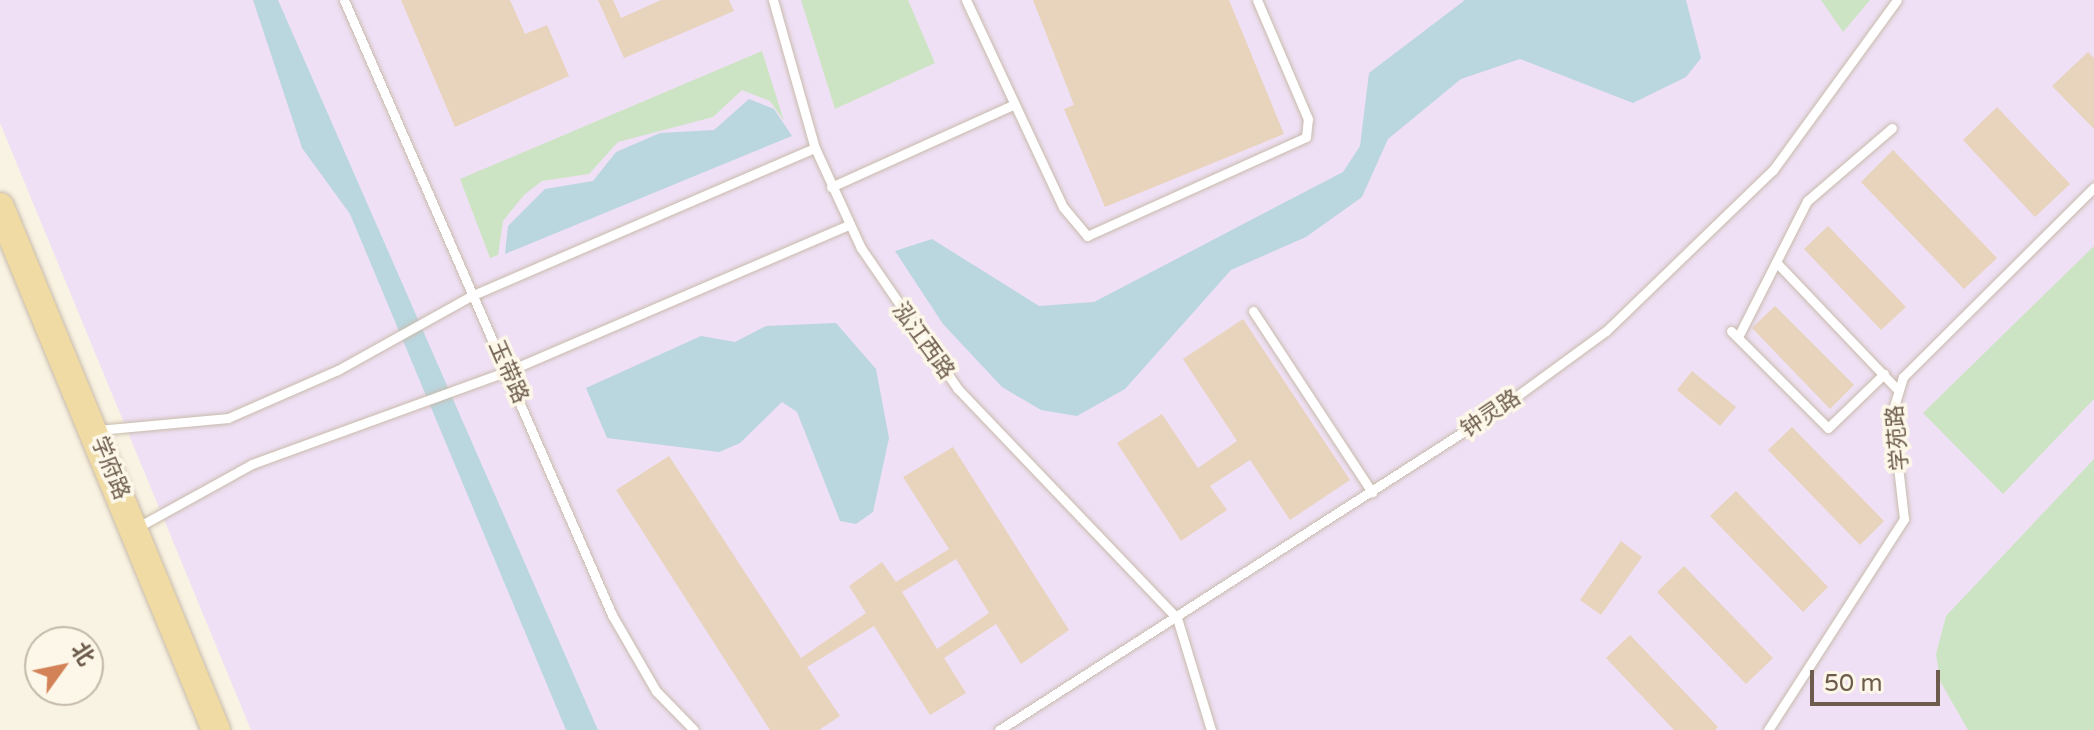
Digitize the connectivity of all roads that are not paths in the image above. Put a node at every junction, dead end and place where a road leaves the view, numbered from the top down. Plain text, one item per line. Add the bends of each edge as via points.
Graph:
1 (344, 0) edge
2 (773, 0) edge
3 (966, 0) edge
4 (1257, 0) edge
5 (1897, 0) edge
6 (1013, 105) junction
7 (1892, 128) dead end
8 (815, 148) junction
9 (831, 187) junction
10 (2094, 187) edge
11 (0, 207) edge
12 (848, 225) junction
13 (0, 253) edge
14 (1776, 262) junction
15 (473, 295) junction
16 (1253, 311) dead end
17 (508, 371) junction
18 (1884, 374) junction
19 (1896, 388) junction
20 (95, 430) junction
21 (1372, 492) junction
22 (134, 529) junction
23 (1177, 618) junction
24 (195, 730) edge
25 (216, 730) edge
26 (694, 730) edge
27 (999, 730) edge
28 (1211, 730) edge
29 (1768, 730) edge

1 - 15 lane, 玉带路
2 - 8 lane, 泓江西路
3 - 6 lane
4 - 6 lane via 1308,119 1306,137 1100,231 1087,236 1063,207
5 - 21 lane, 钟灵路 via 1773,170 1662,281 1556,370
6 - 9 lane
7 - 14 lane via 1807,201
8 - 9 lane, 泓江西路
8 - 15 lane
9 - 12 lane, 泓江西路
10 - 19 lane, 学苑路
11 - 20 main road, 学府路
12 - 17 lane
12 - 23 lane, 泓江西路 via 958,389
13 - 24 main road, 学府路
14 - 18 lane
14 - 18 lane via 1735,334 1828,428
15 - 17 lane, 玉带路
15 - 20 lane via 228,418
16 - 21 lane
17 - 22 lane via 252,464
17 - 26 lane, 玉带路 via 624,639 656,691
18 - 19 lane
19 - 29 lane, 学苑路 via 1892,413 1904,519
20 - 22 main road, 学府路
21 - 23 lane, 钟灵路
22 - 25 main road, 学府路
23 - 27 lane, 钟灵路
23 - 28 lane

